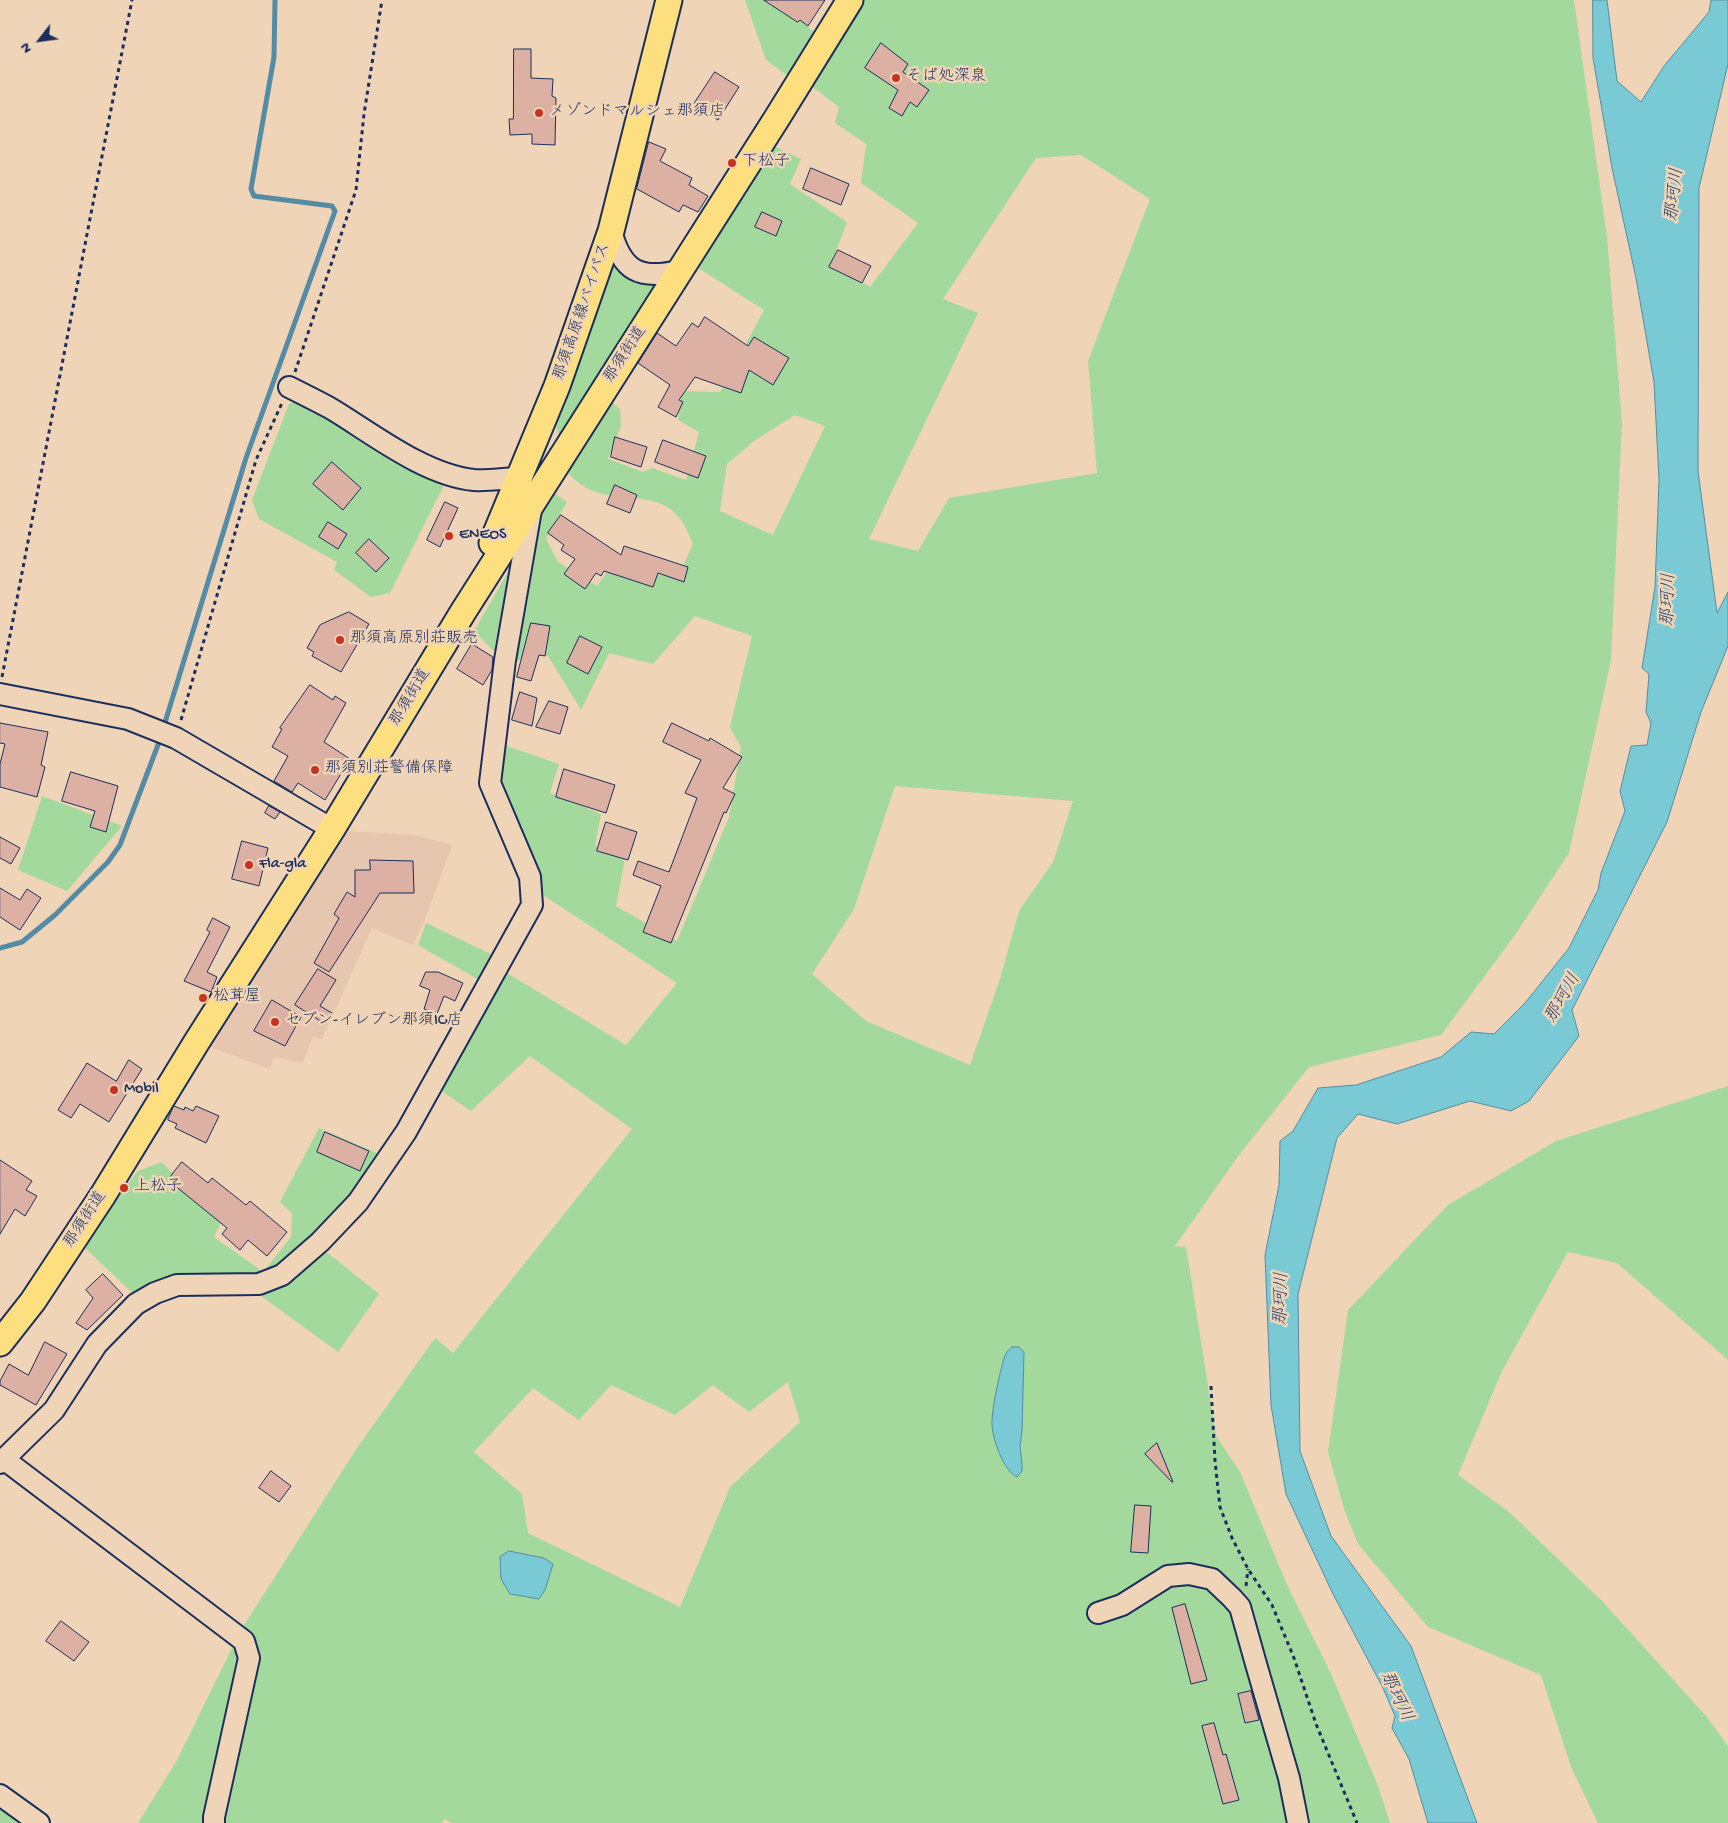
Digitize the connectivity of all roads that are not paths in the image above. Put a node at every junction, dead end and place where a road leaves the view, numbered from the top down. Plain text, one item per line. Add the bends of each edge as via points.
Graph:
1 (669, 0) edge
2 (850, 0) edge
3 (611, 231) junction
4 (679, 271) junction
5 (289, 387) dead end
6 (520, 478) junction
7 (532, 503) junction
8 (463, 612) junction
9 (1, 687) edge
10 (332, 829) junction
11 (0, 1343) edge
12 (3, 1461) edge
13 (1098, 1613) dead end
14 (0, 1795) edge
15 (39, 1823) edge
16 (214, 1823) edge
17 (1298, 1823) edge

1 - 3 main road, 那須高原線バイパス
2 - 4 main road, 那須街道
3 - 4 street via 617,252 627,266 642,274
3 - 6 main road, 那須高原線バイパス via 557,386
4 - 7 main road, 那須街道
5 - 6 street via 424,464 474,480
6 - 8 main road, 那須高原線バイパス
7 - 8 main road, 那須街道
7 - 12 street via 504,660 490,783 530,877 532,905 513,940 406,1132 358,1202 320,1242 282,1275 259,1284 178,1285 136,1304 97,1344 54,1410
8 - 10 main road, 那須街道
9 - 10 street via 128,719 171,735
10 - 11 main road, 那須街道 via 103,1195 34,1301
12 - 16 street via 244,1641 249,1658
13 - 17 street via 1122,1605 1168,1576 1189,1574 1212,1579 1232,1598 1240,1607 1254,1654 1289,1778
14 - 15 street

